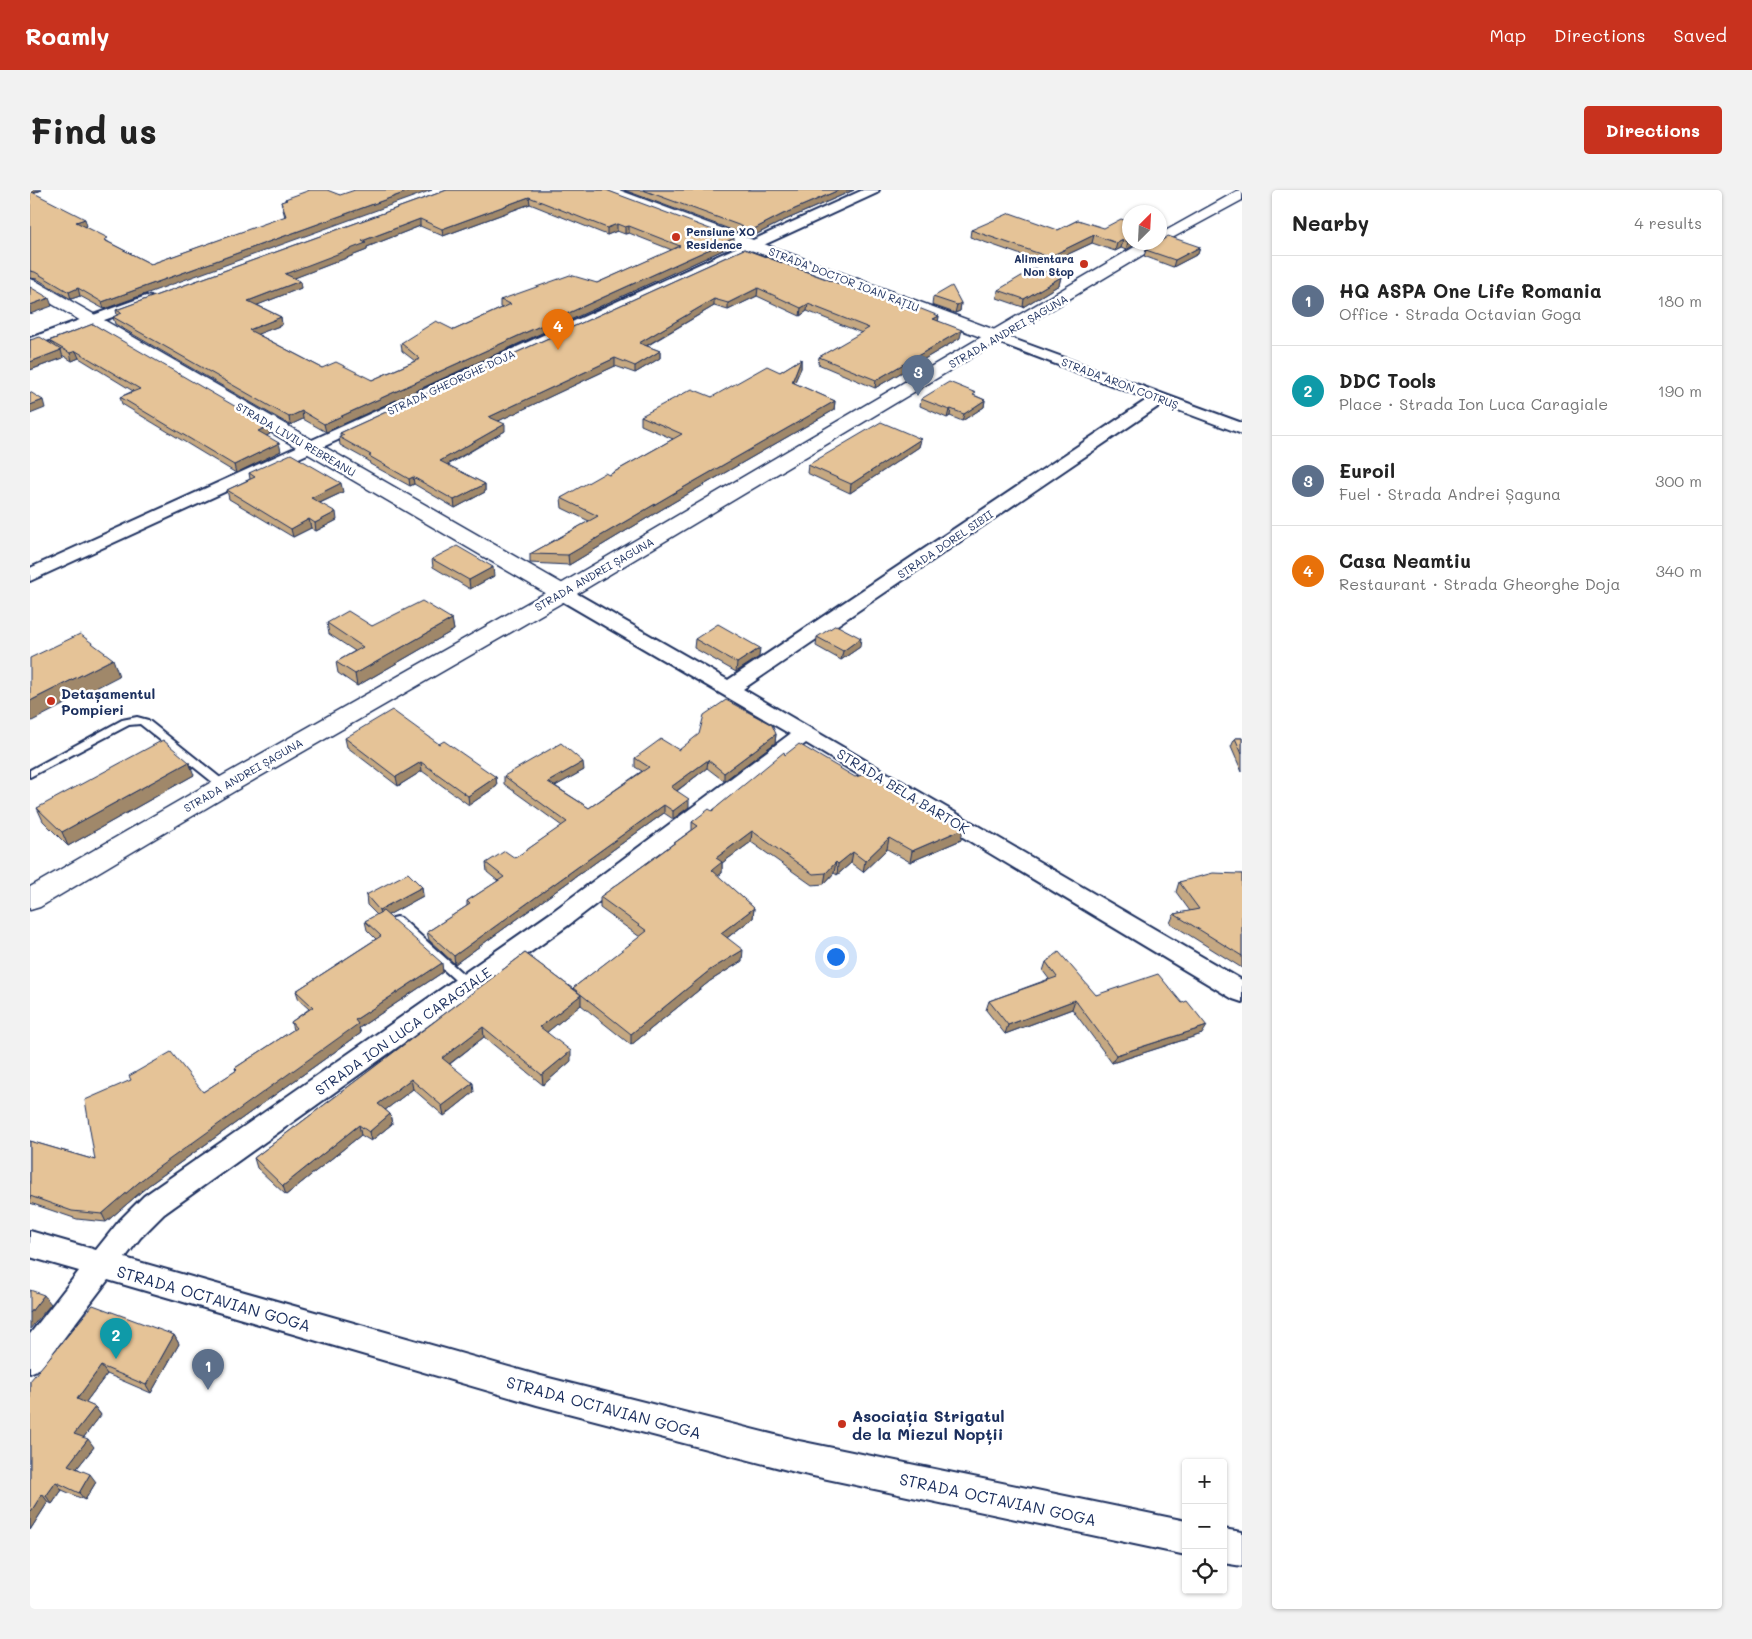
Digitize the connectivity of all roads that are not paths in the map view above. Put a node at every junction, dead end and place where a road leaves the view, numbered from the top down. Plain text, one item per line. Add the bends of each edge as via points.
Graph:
1 (606, 190) edge
2 (873, 190) edge
3 (1242, 194) edge
4 (1167, 236) edge
5 (752, 245) junction
6 (1142, 250) edge
7 (30, 284) edge
8 (158, 296) edge
9 (92, 320) junction
10 (997, 337) junction
11 (30, 343) edge
12 (1161, 398) junction
13 (1242, 429) edge
14 (309, 447) junction
15 (30, 575) edge
16 (562, 593) junction
17 (729, 689) junction
18 (805, 733) junction
19 (30, 774) edge
20 (224, 786) junction
21 (30, 900) edge
22 (398, 920) dead end
23 (468, 985) junction
24 (1242, 992) edge
25 (30, 1244) edge
26 (101, 1265) junction
27 (30, 1358) edge
28 (1182, 1537) edge
29 (1227, 1547) edge
30 (1242, 1550) edge

1 - 5 main road, STRADA DOCTOR IOAN RAȚIU
2 - 5 street, STRADA GHEORGHE DOJA
3 - 4 main road
5 - 10 main road, STRADA DOCTOR IOAN RAȚIU
5 - 14 street, STRADA GHEORGHE DOJA
6 - 10 main road, STRADA ANDREI ȘAGUNA
7 - 9 main road, STRADA LIVIU REBREANU
8 - 9 street
9 - 11 street
9 - 14 main road, STRADA LIVIU REBREANU
10 - 12 street, STRADA ARON COTRUȘ
10 - 16 main road, STRADA ANDREI ȘAGUNA
12 - 13 street, STRADA ARON COTRUȘ
12 - 17 street, STRADA DOREL SIBII
14 - 15 street, STRADA GHEORGHE DOJA
14 - 16 main road, STRADA LIVIU REBREANU
16 - 17 street, STRADA BELA BARTOK
16 - 20 main road, STRADA ANDREI ȘAGUNA
17 - 18 street, STRADA BELA BARTOK
18 - 23 street, STRADA ION LUCA CARAGIALE
18 - 24 street, STRADA BELA BARTOK
19 - 20 lane via 126,722 137,720 144,722
20 - 21 main road, STRADA ANDREI ȘAGUNA
22 - 23 lane
23 - 26 street, STRADA ION LUCA CARAGIALE via 154,1205
25 - 26 street, STRADA OCTAVIAN GOGA
26 - 27 street, STRADA ION LUCA CARAGIALE
26 - 28 street, STRADA OCTAVIAN GOGA via 537,1390 799,1458
29 - 30 street

